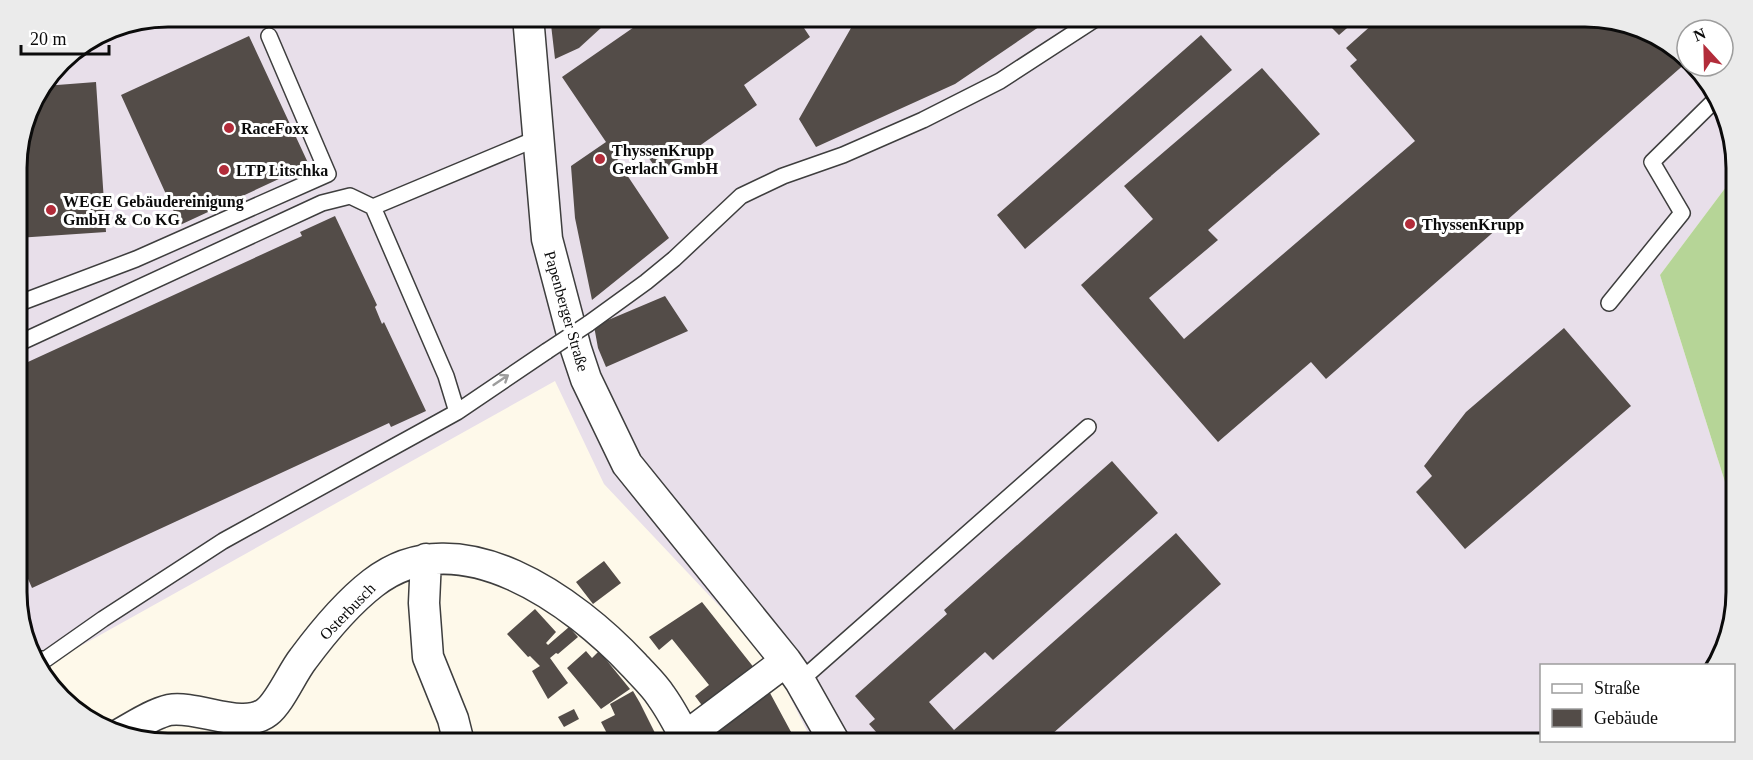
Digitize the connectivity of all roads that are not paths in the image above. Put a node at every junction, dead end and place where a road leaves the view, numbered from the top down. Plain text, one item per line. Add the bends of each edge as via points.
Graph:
1 (529, 27) edge
2 (1083, 27) edge
3 (269, 36) dead end
4 (1710, 105) edge
5 (538, 138) junction
6 (372, 207) junction
7 (27, 300) edge
8 (1609, 303) dead end
9 (27, 339) edge
10 (457, 412) junction
11 (1088, 427) dead end
12 (426, 559) junction
13 (44, 659) edge
14 (793, 671) junction
15 (131, 728) edge
16 (456, 733) edge
17 (682, 733) edge
18 (697, 733) edge
19 (829, 733) edge

1 - 5 street, Papenberger Straße
10 -> 2 lane, bridge via 646,282 697,240 741,196 923,120 1000,81
3 - 7 lane via 328,174 136,259
4 - 8 lane via 1652,162 1682,213
5 - 6 lane
5 - 14 street, Papenberger Straße via 547,239 589,386 627,464
6 - 9 lane via 350,196 322,203
6 - 10 lane via 446,376
10 - 13 lane via 223,541
11 - 14 lane
12 - 15 street, Osterbusch via 374,582 302,660 266,712 243,720 170,710
12 - 16 street via 428,657
12 - 17 street, Osterbusch via 465,560 508,572 568,605 619,649 660,694
14 - 18 street, Osterbusch
14 - 19 street, Papenberger Straße

